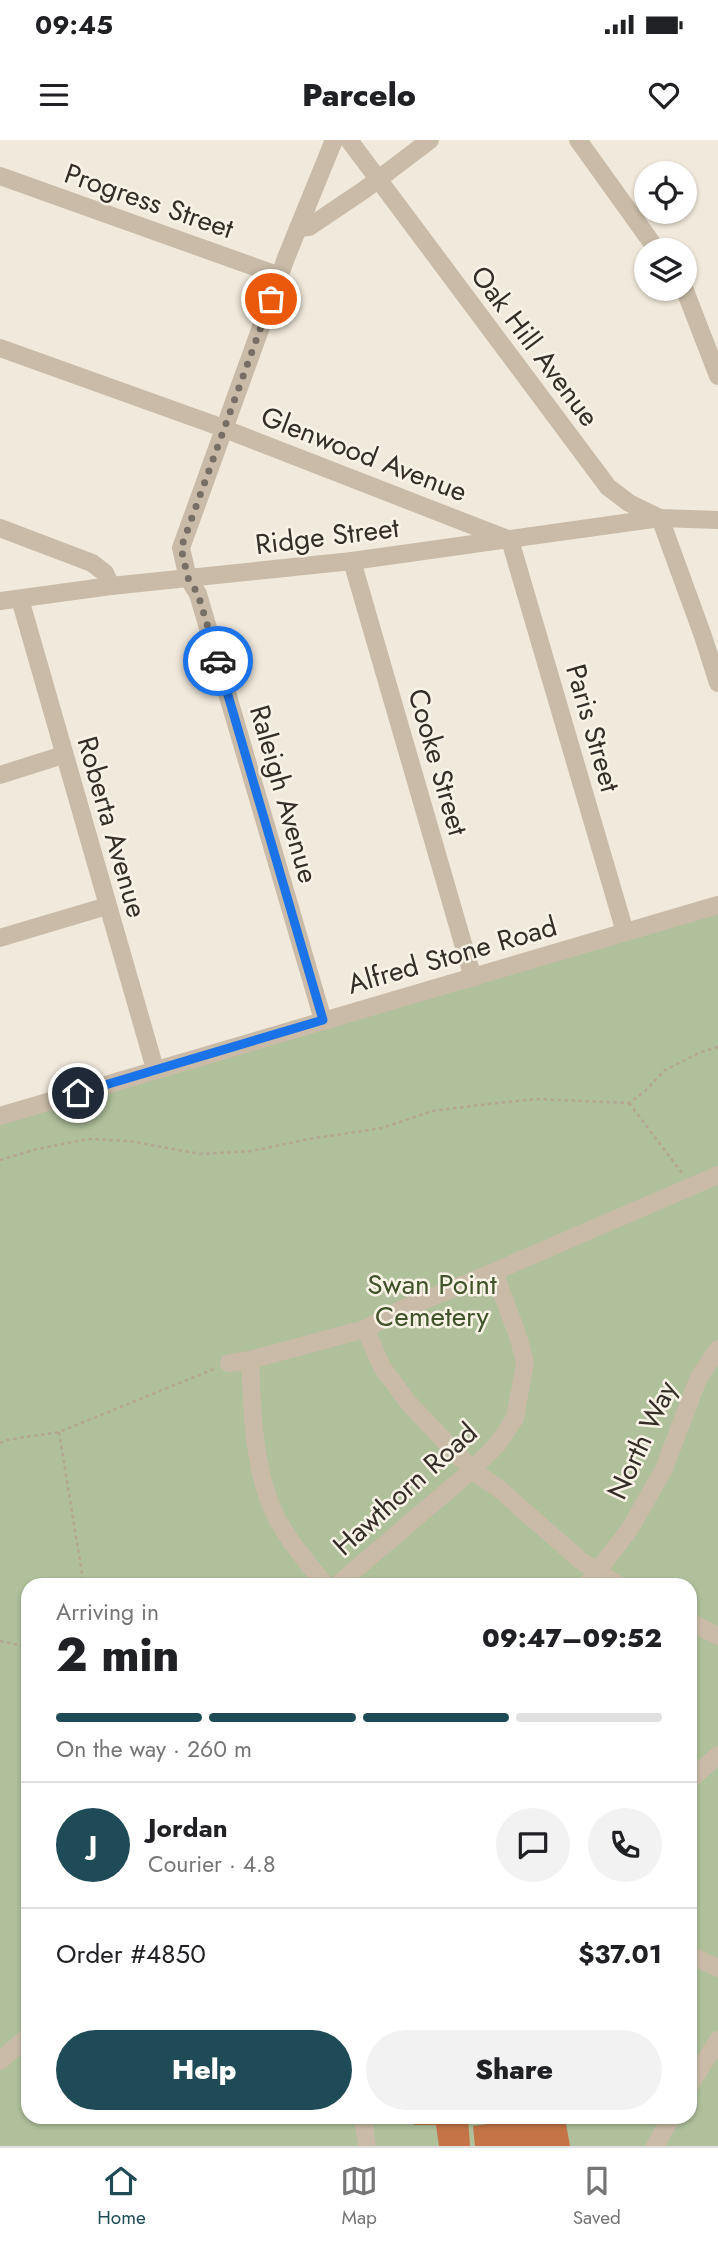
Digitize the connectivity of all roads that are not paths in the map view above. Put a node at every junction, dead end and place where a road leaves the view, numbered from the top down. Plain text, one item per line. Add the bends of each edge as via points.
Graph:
1 (334, 140) edge
2 (349, 140) edge
3 (430, 140) edge
4 (578, 140) edge
5 (0, 177) edge
6 (378, 180) junction
7 (298, 228) junction
8 (648, 238) edge
9 (280, 276) junction
10 (689, 301) edge
11 (0, 348) edge
12 (718, 376) edge
13 (225, 429) junction
14 (660, 519) junction
15 (718, 520) edge
16 (0, 528) edge
17 (510, 540) junction
18 (352, 561) junction
19 (188, 578) junction
20 (111, 586) junction
21 (20, 599) junction
22 (0, 601) edge
23 (718, 683) edge
24 (63, 755) junction
25 (0, 775) edge
26 (718, 905) edge
27 (107, 906) junction
28 (625, 932) junction
29 (0, 938) edge
30 (473, 978) junction
31 (323, 1020) junction
32 (155, 1069) junction
33 (0, 1116) edge
34 (718, 1174) edge
35 (494, 1272) junction
36 (365, 1329) junction
37 (718, 1349) edge
38 (250, 1360) junction
39 (229, 1363) road end
40 (471, 1470) junction
41 (320, 1578) edge
42 (345, 1578) edge
43 (590, 1578) edge
44 (592, 1578) edge
45 (697, 1626) edge
46 (718, 1636) edge
47 (718, 1755) edge
48 (697, 1774) edge
49 (697, 1958) edge
50 (718, 1968) edge
51 (718, 2040) edge
52 (21, 2042) edge
53 (0, 2061) edge
54 (697, 2074) edge
55 (364, 2124) edge
56 (668, 2124) edge
57 (367, 2146) edge
58 (655, 2146) edge

1 - 7 street, Raleigh Avenue
2 - 6 street, Oak Hill Avenue
3 - 6 street
4 - 8 street
5 - 9 street, Progress Street
6 - 7 street via 309,227
6 - 14 street, Oak Hill Avenue via 608,487
7 - 9 street, Raleigh Avenue
9 - 13 street, Raleigh Avenue
10 - 12 street
11 - 13 street, Glenwood Avenue
13 - 17 street, Glenwood Avenue
13 - 19 street, Raleigh Avenue via 181,548
14 - 15 street, Oak Hill Avenue
14 - 17 street, Ridge Street
14 - 23 street
16 - 20 street via 92,563 105,573
17 - 18 street, Ridge Street
17 - 28 street, Paris Street
18 - 19 street, Ridge Street
18 - 30 street, Cooke Street
19 - 20 street, Ridge Street
19 - 31 street, Raleigh Avenue via 202,607
20 - 21 street, Ridge Street
21 - 22 street, Ridge Street
21 - 24 street, Roberta Avenue
24 - 25 street
24 - 27 street, Roberta Avenue
26 - 28 street, Alfred Stone Road
27 - 29 street
27 - 32 street, Roberta Avenue
28 - 30 street, Alfred Stone Road
30 - 31 street, Alfred Stone Road
31 - 32 street, Alfred Stone Road
32 - 33 street, Alfred Stone Road
34 - 35 street
35 - 36 street
35 - 40 street, Hawthorn Road via 525,1363 515,1418 497,1445
36 - 38 street
36 - 40 street via 382,1367 407,1401
37 - 44 street, North Way via 699,1377 663,1471 629,1530
38 - 39 street
38 - 41 street via 252,1409 273,1511
40 - 42 street, Hawthorn Road
40 - 43 street via 498,1488
45 - 46 street
47 - 48 street
49 - 50 street
51 - 54 street
52 - 53 street
55 - 57 street
56 - 58 street

